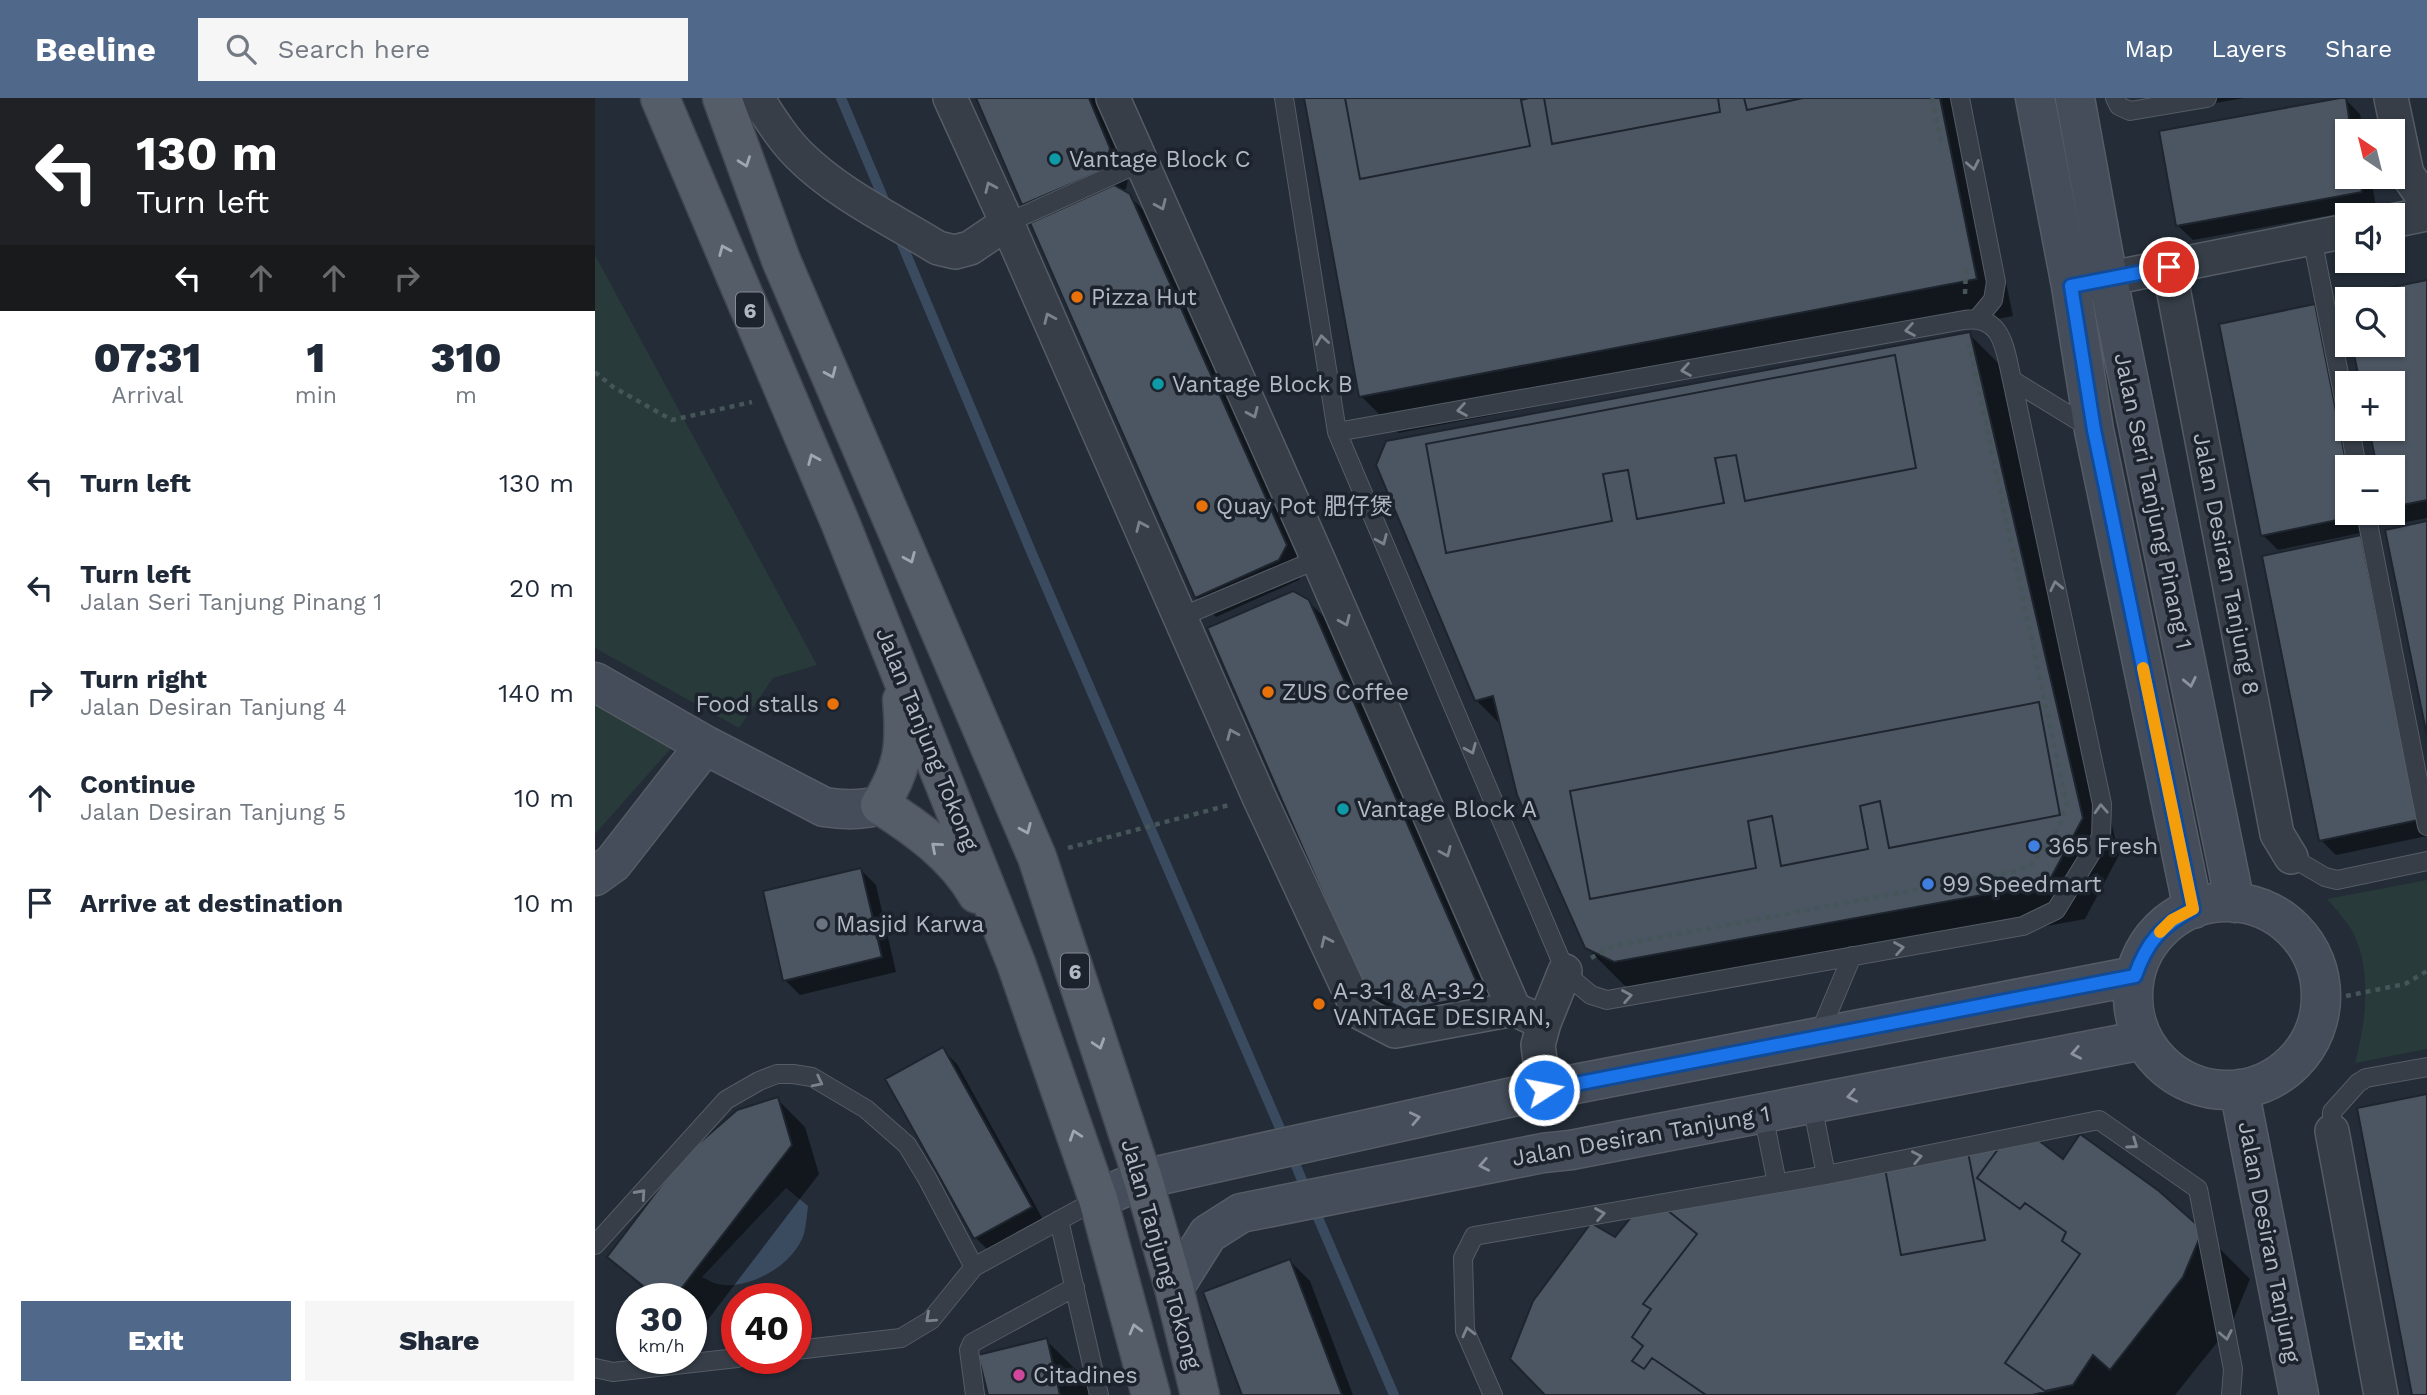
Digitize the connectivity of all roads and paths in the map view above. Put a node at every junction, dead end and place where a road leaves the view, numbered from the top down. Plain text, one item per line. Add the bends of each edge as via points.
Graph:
1 (660, 98) edge
2 (722, 98) edge
3 (757, 98) edge
4 (950, 98) edge
5 (1113, 98) edge
6 (1284, 98) edge
7 (1932, 98) edge
8 (1960, 98) edge
9 (2035, 98) edge
10 (2075, 98) edge
11 (2115, 98) edge
12 (2207, 98) edge
13 (2392, 98) edge
14 (1942, 150) dead end
15 (1142, 162) junction
16 (2427, 203) edge
17 (2427, 214) edge
18 (2405, 218) edge
19 (1007, 223) junction
20 (2335, 233) edge
21 (2312, 238) junction
22 (1966, 266) dead end
23 (2169, 267) junction
24 (2108, 279) junction
25 (2071, 286) junction
26 (1971, 319) junction
27 (2338, 371) edge
28 (595, 372) edge
29 (2012, 380) junction
30 (787, 395) junction
31 (2094, 430) junction
32 (1336, 432) junction
33 (2368, 525) edge
34 (1318, 559) junction
35 (1181, 617) junction
36 (899, 669) junction
37 (595, 682) edge
38 (705, 746) junction
39 (1259, 797) junction
40 (880, 805) junction
41 (2427, 825) edge
42 (1037, 857) junction
43 (2291, 857) joint
44 (2427, 861) edge
45 (595, 876) edge
46 (2235, 903) junction
47 (2193, 909) junction
48 (1851, 956) junction
49 (1016, 962) junction
50 (1565, 971) junction
51 (2427, 971) edge
52 (2135, 976) junction
53 (2346, 996) dead end
54 (1514, 1009) junction
55 (1544, 1023) junction
56 (1818, 1037) junction
57 (2143, 1040) junction
58 (2427, 1067) edge
59 (2239, 1089) junction
60 (1544, 1090) junction
61 (1812, 1104) junction
62 (1763, 1114) junction
63 (2332, 1131) joint
64 (1826, 1175) junction
65 (1143, 1179) junction
66 (1777, 1183) junction
67 (1098, 1199) junction
68 (1059, 1220) junction
69 (595, 1245) edge
70 (974, 1266) junction
71 (1075, 1287) junction
72 (1174, 1288) junction
73 (812, 1348) edge
74 (721, 1359) edge
75 (595, 1368) edge
76 (975, 1395) edge
77 (1099, 1395) edge
78 (1151, 1395) edge
79 (1200, 1395) edge
80 (1493, 1395) edge
81 (2231, 1395) edge
82 (2299, 1395) edge
83 (2381, 1395) edge

30 -> 1 main road, Jalan Tanjung Tokong / 6
2 -> 42 main road, Jalan Tanjung Tokong / 6 via 781,260
3 - 19 street via 799,155 835,185 938,248 955,252 970,248
19 -> 4 street
5 - 15 street
32 -> 6 lane
7 - 14 path
8 -> 26 lane via 1996,282 1993,300
9 - 25 street, Jalan Seri Tanjung Pinang 1
10 - 24 street, Jalan Seri Tanjung Pinang 1
11 - 12 lane via 2130,111
13 - 16 street via 2407,174
15 - 19 lane
15 -> 34 street
17 - 18 street
35 -> 19 street
20 - 21 street
21 - 23 street
21 - 27 lane
22 - 26 path
23 - 24 street
23 - 43 street, Jalan Desiran Tanjung 8 via 2277,834
24 - 25 street
24 -> 46 street, Jalan Seri Tanjung Pinang 1
25 - 31 street, Jalan Seri Tanjung Pinang 1
26 - 29 lane via 1992,325 2003,341
26 -> 32 lane
26 - 50 path via 2067,806 2059,826 2031,865 2012,872 1613,946
28 - 30 path via 672,420
29 - 31 lane
48 -> 29 lane via 2023,926 2056,910 2101,837 2102,804
36 -> 30 main road, Jalan Tanjung Tokong / 6
31 - 47 street, Jalan Seri Tanjung Pinang 1
32 -> 50 lane
33 - 41 lane
34 - 35 lane
34 -> 54 street
39 -> 35 street
36 - 40 main road via 905,726 902,761
36 - 49 main road, Jalan Tanjung Tokong / 6
37 - 38 street
38 - 40 street via 824,807 844,810
38 - 45 street via 613,863
39 - 42 path
54 -> 39 street via 1395,1031 1359,1012
49 -> 40 main road via 956,864
42 -> 65 main road, Jalan Tanjung Tokong / 6
43 - 44 lane via 2337,880
46 - 47 street
46 - 59 street via 2262,909 2286,923 2305,943 2317,968 2321,995 2317,1023 2306,1048 2287,1069 2264,1083
47 - 52 street via 2155,936
50 -> 48 lane via 1591,995 1607,1000
48 - 56 lane
67 -> 49 main road, Jalan Tanjung Tokong / 6
50 - 55 street
51 - 53 path via 2405,984
52 - 56 street
52 - 57 street via 2132,998
54 - 55 street
55 - 60 street via 1538,1045
56 - 60 street
57 - 59 street via 2159,1063 2182,1080 2209,1089
57 -> 61 street, Jalan Desiran Tanjung 1
58 - 63 lane via 2358,1083 2332,1112
59 - 82 street, Jalan Desiran Tanjung
65 -> 60 street
61 - 62 street, Jalan Desiran Tanjung 1
61 - 64 lane
62 - 66 lane
62 -> 72 street, Jalan Desiran Tanjung 1 via 1241,1213 1208,1234
63 - 83 street
64 - 66 lane
64 -> 81 lane via 2099,1120 2198,1189 2233,1369
65 - 67 street
65 - 72 main road, Jalan Tanjung Tokong / 6
80 -> 66 lane via 1465,1331 1463,1258 1474,1236
67 - 68 lane
78 -> 67 main road, Jalan Tanjung Tokong / 6
68 - 70 lane
68 - 71 lane
69 -> 70 lane via 726,1100 777,1074 793,1074 812,1077 866,1110 907,1145
70 -> 73 lane via 931,1320 901,1338
71 - 76 lane via 972,1343
71 - 77 lane
72 - 79 main road, Jalan Tanjung Tokong / 6
74 - 75 lane via 613,1372

